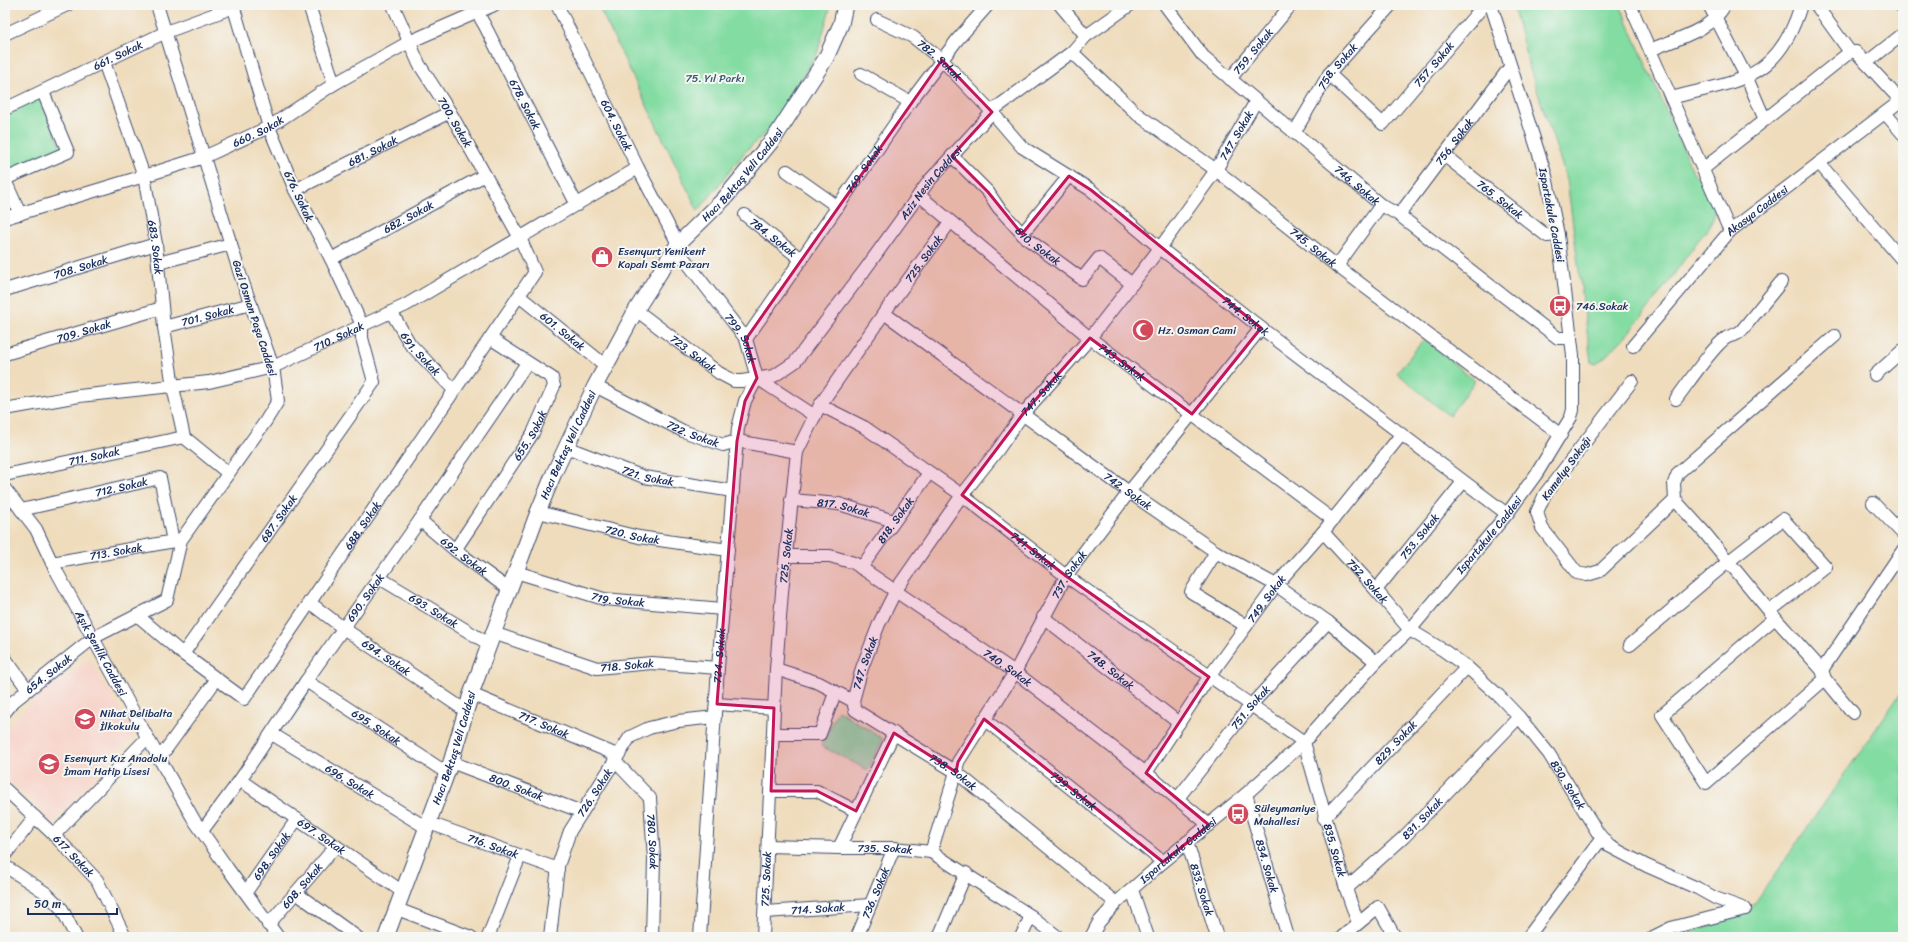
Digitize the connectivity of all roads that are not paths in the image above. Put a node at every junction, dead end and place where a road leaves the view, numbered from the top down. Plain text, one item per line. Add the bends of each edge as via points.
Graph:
1 (67, 5) edge
2 (157, 5) edge
3 (309, 5) edge
4 (393, 5) edge
5 (494, 5) edge
6 (557, 5) edge
7 (845, 5) edge
8 (988, 5) edge
9 (1060, 5) edge
10 (1130, 5) edge
11 (1165, 5) edge
12 (1291, 5) edge
13 (1391, 5) edge
14 (1484, 5) edge
15 (1491, 5) edge
16 (1630, 5) edge
17 (1709, 5) edge
18 (1725, 5) edge
19 (1801, 5) edge
20 (1816, 5) edge
21 (1901, 5) edge
22 (233, 6) edge
23 (1903, 8) edge
24 (475, 9) edge
25 (1716, 17) junction
26 (877, 20) dead end
27 (166, 32) junction
28 (5, 34) edge
29 (1903, 34) edge
30 (1086, 36) junction
31 (409, 42) junction
32 (1650, 50) junction
33 (1072, 52) junction
34 (1850, 52) junction
35 (942, 60) junction
36 (104, 62) junction
37 (1866, 63) junction
38 (1510, 67) junction
39 (861, 74) dead end
40 (1329, 74) junction
41 (1747, 78) junction
42 (1230, 80) junction
43 (334, 84) junction
44 (43, 92) junction
45 (1671, 98) junction
46 (1902, 100) edge
47 (1256, 101) junction
48 (910, 102) junction
49 (5, 109) edge
50 (450, 112) junction
51 (992, 112) junction
52 (1885, 113) junction
53 (1765, 120) junction
54 (269, 127) junction
55 (1294, 133) junction
56 (1903, 134) edge
57 (952, 156) junction
58 (1444, 156) junction
59 (204, 157) junction
60 (1820, 163) junction
61 (638, 168) junction
62 (1703, 169) junction
63 (1216, 170) junction
64 (787, 171) dead end
65 (485, 175) junction
66 (144, 176) junction
67 (1069, 176) junction
68 (5, 179) edge
69 (295, 190) junction
70 (919, 195) junction
71 (577, 205) junction
72 (1381, 205) junction
73 (838, 207) junction
74 (20, 214) junction
75 (745, 215) dead end
76 (1399, 215) junction
77 (5, 218) edge
78 (950, 222) junction
79 (1730, 231) junction
80 (1022, 234) junction
81 (1558, 235) junction
82 (520, 238) junction
83 (156, 244) junction
84 (231, 244) junction
85 (677, 246) junction
86 (1160, 248) junction
87 (331, 259) junction
88 (802, 260) junction
89 (1903, 260) edge
90 (158, 263) junction
91 (1337, 266) junction
92 (1781, 282) dead end
93 (1132, 284) junction
94 (5, 290) edge
95 (519, 296) junction
96 (251, 304) junction
97 (162, 308) junction
98 (636, 310) junction
99 (392, 313) junction
100 (884, 313) junction
101 (362, 325) junction
102 (164, 327) junction
103 (1261, 328) junction
104 (1835, 336) dead end
105 (490, 338) junction
106 (1090, 338) junction
107 (1571, 338) junction
108 (746, 339) junction
109 (1633, 346) dead end
110 (1903, 350) edge
111 (5, 354) edge
112 (527, 363) junction
113 (606, 366) junction
114 (273, 367) junction
115 (1874, 375) dead end
116 (757, 378) junction
117 (1632, 381) dead end
118 (374, 382) joint
119 (595, 386) junction
120 (172, 387) junction
121 (454, 390) junction
122 (1676, 399) dead end
123 (5, 409) edge
124 (817, 411) junction
125 (1024, 414) junction
126 (1192, 414) junction
127 (1401, 435) junction
128 (1561, 435) junction
129 (184, 437) junction
130 (738, 441) junction
131 (566, 447) junction
132 (797, 452) junction
133 (228, 473) junction
134 (929, 473) junction
135 (5, 474) edge
136 (1463, 482) junction
137 (733, 491) junction
138 (6, 492) edge
139 (1129, 492) junction
140 (962, 495) junction
141 (791, 500) junction
142 (1675, 500) junction
143 (1873, 503) dead end
144 (21, 510) junction
145 (538, 512) junction
146 (1507, 514) junction
147 (420, 520) junction
148 (1333, 520) junction
149 (894, 521) junction
150 (1322, 532) junction
151 (1903, 534) edge
152 (177, 541) junction
153 (455, 550) junction
154 (728, 550) junction
155 (1903, 550) edge
156 (1216, 552) junction
157 (786, 556) junction
158 (1729, 561) junction
159 (52, 563) junction
160 (861, 568) junction
161 (516, 572) junction
162 (1066, 576) junction
163 (378, 578) junction
164 (1276, 585) junction
165 (510, 590) junction
166 (896, 590) junction
167 (1376, 590) junction
168 (309, 602) junction
169 (723, 609) junction
170 (1772, 614) junction
171 (138, 616) junction
172 (1044, 617) junction
173 (1328, 622) junction
174 (1246, 626) junction
175 (342, 628) junction
176 (1410, 630) junction
177 (93, 638) junction
178 (491, 639) junction
179 (1630, 644) dead end
180 (183, 654) junction
181 (5, 658) edge
182 (1376, 662) junction
183 (718, 668) junction
184 (1467, 668) junction
185 (776, 669) junction
186 (1014, 672) junction
187 (1824, 674) junction
188 (1209, 677) junction
189 (216, 680) junction
190 (306, 681) junction
191 (28, 690) junction
192 (835, 693) junction
193 (471, 694) junction
194 (853, 701) junction
195 (717, 704) junction
196 (1251, 705) junction
197 (774, 708) junction
198 (466, 711) junction
199 (5, 712) edge
200 (1853, 713) dead end
201 (715, 717) junction
202 (1518, 717) junction
203 (984, 719) junction
204 (1179, 723) junction
205 (894, 732) junction
206 (272, 734) junction
207 (773, 734) junction
208 (147, 738) junction
209 (1304, 742) junction
210 (616, 758) junction
211 (159, 760) junction
212 (449, 768) junction
213 (956, 772) junction
214 (1146, 773) junction
215 (240, 780) junction
216 (5, 788) edge
217 (770, 791) junction
218 (1246, 794) junction
219 (1178, 798) junction
220 (856, 811) junction
221 (582, 812) junction
222 (35, 817) junction
223 (1324, 818) junction
224 (297, 819) junction
225 (1209, 825) junction
226 (428, 826) junction
227 (202, 831) junction
228 (54, 835) junction
229 (1602, 838) junction
230 (1188, 842) junction
231 (336, 846) junction
232 (768, 846) junction
233 (839, 848) junction
234 (894, 848) junction
235 (931, 852) junction
236 (5, 855) edge
237 (520, 856) junction
238 (1163, 862) junction
239 (5, 866) edge
240 (558, 869) junction
241 (966, 873) junction
242 (1346, 889) junction
243 (1132, 890) junction
244 (246, 892) junction
245 (403, 892) junction
246 (296, 893) junction
247 (1116, 903) junction
248 (870, 905) junction
249 (397, 909) junction
250 (765, 912) junction
251 (1031, 916) junction
252 (1358, 923) junction
253 (268, 924) junction
254 (76, 937) edge
255 (125, 937) edge
256 (278, 937) edge
257 (357, 937) edge
258 (386, 937) edge
259 (472, 937) edge
260 (488, 937) edge
261 (550, 937) edge
262 (652, 937) edge
263 (700, 937) edge
264 (763, 937) edge
265 (858, 937) edge
266 (939, 937) edge
267 (1021, 937) edge
268 (1058, 937) edge
269 (1091, 937) edge
270 (1148, 937) edge
271 (1217, 937) edge
272 (1288, 937) edge
273 (1342, 937) edge
274 (1395, 937) edge
275 (1528, 937) edge
276 (1654, 937) edge

1 - 28 street
2 - 27 street, Gazi Osman Paşa Caddesi
3 - 43 street
4 - 31 street, 700. Sokak
5 - 24 street, 660. Sokak
6 - 61 street, 604. Sokak
7 - 85 main road, Hacı Bektaş Veli Caddesi via 841,24 826,58 775,137 724,198
8 - 35 street, 769. Sokak
9 - 30 street
10 - 30 street, Aziz Nesin Caddesi
11 - 42 street, 746. Sokak via 1204,56
12 - 42 street, 759. Sokak
13 - 40 street, 758. Sokak
14 - 40 street, 757. Sokak via 1383,124
15 - 38 street, Ispartakule Caddesi
16 - 32 street
17 - 25 street
18 - 25 street
19 - 41 street via 1784,47 1764,67
20 - 34 street
21 - 23 street
22 - 27 street, 661. Sokak
22 - 54 street, 676. Sokak
24 - 31 street, 660. Sokak
24 - 71 street, 678. Sokak
25 - 32 street via 1707,25
25 - 41 street
26 - 35 street, 782. Sokak via 914,37
27 - 36 street, 661. Sokak
27 - 59 street, Gazi Osman Paşa Caddesi
29 - 37 street
30 - 33 street, Aziz Nesin Caddesi
31 - 43 street, 660. Sokak
31 - 50 street, 700. Sokak via 419,64
32 - 45 street
33 - 51 street, Aziz Nesin Caddesi
33 - 63 street, 745. Sokak via 1136,114
34 - 37 street via 1856,52
34 - 53 street
35 - 48 street, 769. Sokak
35 - 51 street, 782. Sokak
36 - 44 street, 661. Sokak
36 - 66 street, 683. Sokak
37 - 46 street
38 - 58 street, 756. Sokak
38 - 81 street, Ispartakule Caddesi via 1546,176
39 - 48 street
40 - 55 street, 758. Sokak
41 - 45 street
41 - 53 street
42 - 47 street, 746. Sokak
43 - 54 street, 660. Sokak
44 - 49 street, 661. Sokak
44 - 68 street via 68,152
45 - 62 street
46 - 52 street, Akasya Caddesi
47 - 55 street, 746. Sokak
47 - 63 street, 747. Sokak
48 - 73 street, 769. Sokak
50 - 65 street, 700. Sokak
50 - 69 street, 681. Sokak
51 - 57 street, Aziz Nesin Caddesi
51 - 67 street, 744. Sokak via 1022,147
52 - 56 street
52 - 60 street, Akasya Caddesi
53 - 62 street
54 - 59 street, 660. Sokak
54 - 69 street, 676. Sokak
55 - 72 street, 746. Sokak
57 - 70 street, Aziz Nesin Caddesi
57 - 80 street, 810. Sokak via 988,192
58 - 76 street, 756. Sokak
58 - 81 street, 765. Sokak via 1547,236
59 - 66 street, 660. Sokak
59 - 84 street, Gazi Osman Paşa Caddesi
60 - 79 street, Akasya Caddesi
60 - 89 street
61 - 71 street, 710. Sokak
61 - 85 street, 604. Sokak
62 - 79 street
63 - 86 street, 747. Sokak
63 - 91 street, 745. Sokak
64 - 73 street
65 - 82 street, 700. Sokak
65 - 87 street, 682. Sokak
66 - 74 street, 660. Sokak
66 - 83 street, 683. Sokak
67 - 80 street
67 - 86 street, 744. Sokak via 1090,190
68 - 74 street
69 - 87 street, 676. Sokak
70 - 78 street, 743. Sokak
70 - 116 street, Aziz Nesin Caddesi via 795,362 774,376
71 - 82 street, 710. Sokak
72 - 76 street, 746. Sokak
72 - 91 street
73 - 88 street, 769. Sokak
74 - 77 street, 660. Sokak
75 - 88 street, 784. Sokak
76 - 107 street, 746. Sokak via 1558,338
78 - 100 street, 725. Sokak
78 - 106 street, 743. Sokak
79 - 109 street, Akasya Caddesi
80 - 93 street, 810. Sokak via 1082,279 1099,258
81 - 107 street, Ispartakule Caddesi
82 - 95 street, 688. Sokak via 535,272
82 - 99 street, 710. Sokak
83 - 90 street, 683. Sokak
83 - 94 street, 708. Sokak
84 - 90 street
84 - 96 street, Gazi Osman Paşa Caddesi
85 - 98 main road, Hacı Bektaş Veli Caddesi
85 - 108 street, 799. Sokak
86 - 93 street, 747. Sokak
86 - 103 street, 744. Sokak
87 - 101 street, 676. Sokak
88 - 108 street, 769. Sokak
90 - 97 street, 683. Sokak
91 - 128 street, 745. Sokak
92 - 122 street via 1742,330 1736,336 1726,337 1713,351
93 - 106 street, 747. Sokak
95 - 105 street, 688. Sokak
95 - 113 street, 601. Sokak
96 - 102 street, 701. Sokak
96 - 114 street, Gazi Osman Paşa Caddesi
97 - 102 street, 683. Sokak
97 - 111 street, 709. Sokak
98 - 113 main road, Hacı Bektaş Veli Caddesi
98 - 116 street, 723. Sokak via 719,373 734,381
99 - 101 street, 710. Sokak
99 - 121 street, 691. Sokak via 410,344
100 - 124 street, 725. Sokak
100 - 125 street, 742. Sokak
101 - 114 street, 710. Sokak
101 - 118 street, 676. Sokak via 362,338
102 - 120 street, 683. Sokak
103 - 126 street, 737. Sokak
103 - 127 street, 744. Sokak
104 - 142 street via 1678,473 1674,483
105 - 112 street, 655. Sokak
105 - 121 street, 688. Sokak
106 - 125 street, 747. Sokak
106 - 126 street, 743. Sokak
107 - 128 street, Ispartakule Caddesi via 1573,410
108 - 116 street, 799. Sokak
110 - 115 street
112 - 147 street, 690. Sokak
112 - 153 street, 655. Sokak via 552,378 554,386 533,433
113 - 119 main road, Hacı Bektaş Veli Caddesi
114 - 120 street, 710. Sokak via 210,382
114 - 133 street, Gazi Osman Paşa Caddesi via 278,401
116 - 124 street, 799. Sokak
116 - 130 street, 724. Sokak via 744,401
117 - 142 street, Kamelya Sokağı via 1545,494 1537,512 1542,528 1577,573 1587,575 1600,570
118 - 180 street, 687. Sokak
119 - 130 street, 722. Sokak via 683,431 722,445
119 - 131 main road, Hacı Bektaş Veli Caddesi
120 - 123 street, 710. Sokak via 79,396
120 - 129 street, 683. Sokak
121 - 168 street, 688. Sokak
124 - 132 street, 725. Sokak
124 - 134 street, 741. Sokak via 864,427
125 - 139 street, 742. Sokak
125 - 140 street, 747. Sokak
126 - 139 street, 737. Sokak
126 - 148 street, 743. Sokak
127 - 136 street, 744. Sokak
127 - 148 street, 749. Sokak
128 - 146 street, Ispartakule Caddesi
129 - 133 street
129 - 135 street, 711. Sokak
130 - 132 street, 722. Sokak
130 - 137 street, 724. Sokak
131 - 137 street, 721. Sokak via 644,477
131 - 145 main road, Hacı Bektaş Veli Caddesi
132 - 141 street, 725. Sokak
133 - 152 street, Gazi Osman Paşa Caddesi
134 - 140 street, 741. Sokak
134 - 149 street, 818. Sokak
136 - 146 street, 744. Sokak
136 - 167 street, 753. Sokak
137 - 154 street, 724. Sokak
138 - 144 street, Aşık Şenlik Caddesi
139 - 156 street, 742. Sokak
139 - 162 street, 737. Sokak
140 - 162 street, 741. Sokak
140 - 166 street, 747. Sokak
141 - 149 street, 817. Sokak via 839,504
141 - 157 street, 725. Sokak
142 - 158 street
143 - 151 street
144 - 152 street, 712. Sokak via 160,478
144 - 159 street, Aşık Şenlik Caddesi via 36,529
145 - 154 street, 720. Sokak via 639,537
145 - 161 main road, Hacı Bektaş Veli Caddesi
146 - 176 street, Ispartakule Caddesi
147 - 153 street, 692. Sokak
147 - 163 street, 690. Sokak
148 - 150 street, 749. Sokak
149 - 160 street, 818. Sokak
150 - 164 street, 749. Sokak
150 - 167 street, 752. Sokak
152 - 159 street, 713. Sokak
152 - 171 street, Gazi Osman Paşa Caddesi via 167,600
153 - 165 street, 692. Sokak
154 - 169 street, 724. Sokak
155 - 187 street
156 - 164 street, 742. Sokak
156 - 174 street via 1191,592
157 - 160 street, 740. Sokak via 830,556 854,563
157 - 185 street, 725. Sokak
158 - 170 street
158 - 170 street via 1783,520 1826,567
158 - 179 street
159 - 177 street, Aşık Şenlik Caddesi
160 - 166 street, 740. Sokak
161 - 165 main road, Hacı Bektaş Veli Caddesi
161 - 169 street, 719. Sokak via 604,599
162 - 172 street, 737. Sokak
162 - 188 street, 741. Sokak
163 - 175 street, 690. Sokak
163 - 178 street, 693. Sokak
164 - 173 street, 742. Sokak
164 - 174 street, 749. Sokak
165 - 178 main road, Hacı Bektaş Veli Caddesi
166 - 186 street, 740. Sokak
166 - 194 street, 747. Sokak via 879,624 862,668
167 - 176 street, 752. Sokak
168 - 175 street, 694. Sokak
168 - 189 street, 688. Sokak via 244,699
169 - 183 street, 724. Sokak
170 - 187 street
170 - 187 street via 1662,715 1706,783
171 - 177 street, Gazi Osman Paşa Caddesi
171 - 180 street, 688. Sokak
172 - 186 street, 737. Sokak
172 - 204 street, 748. Sokak
173 - 182 street, 742. Sokak
173 - 196 street, 751. Sokak
174 - 188 street, 749. Sokak
175 - 190 street, 690. Sokak
175 - 198 street, 694. Sokak
176 - 182 street, Ispartakule Caddesi
176 - 184 street, 830. Sokak
177 - 191 street, 654. Sokak
177 - 208 street, Aşık Şenlik Caddesi
178 - 183 street, 718. Sokak via 597,668 652,663
178 - 193 main road, Hacı Bektaş Veli Caddesi
180 - 189 street, 688. Sokak
181 - 191 street
182 - 209 street, Ispartakule Caddesi
183 - 195 street, 724. Sokak
184 - 202 street, 830. Sokak
184 - 223 street, 829. Sokak
185 - 192 street, 738. Sokak via 819,683
185 - 197 street, 725. Sokak
186 - 203 street, 737. Sokak
186 - 214 street, 740. Sokak
187 - 200 street
188 - 196 street, 741. Sokak
188 - 204 street, 749. Sokak
189 - 211 street
190 - 206 street, 690. Sokak
190 - 212 street, 695. Sokak
191 - 199 street, 654. Sokak
192 - 194 street, 738. Sokak
192 - 207 street via 820,734
193 - 198 main road, Hacı Bektaş Veli Caddesi
193 - 210 street, 717. Sokak
194 - 205 street, 738. Sokak via 854,710
195 - 197 street
195 - 201 street, 724. Sokak
196 - 209 street, 741. Sokak
196 - 219 street, 751. Sokak
197 - 207 street, 725. Sokak
198 - 212 main road, Hacı Bektaş Veli Caddesi
201 - 210 street, 726. Sokak via 678,721 649,728 630,736
201 - 263 street, 724. Sokak
202 - 229 street, 830. Sokak via 1549,754
202 - 242 street, 831. Sokak via 1404,837
203 - 213 street, 737. Sokak via 958,762
203 - 238 street, 739. Sokak
204 - 214 street, 749. Sokak
205 - 213 street, 738. Sokak
205 - 220 street
206 - 215 street, 690. Sokak
206 - 226 street, 696. Sokak
207 - 217 street, 725. Sokak
208 - 211 street, Aşık Şenlik Caddesi
208 - 228 street
209 - 218 street, Ispartakule Caddesi
209 - 223 street, 835. Sokak
210 - 221 street, 726. Sokak
210 - 262 street, 780. Sokak via 650,798 654,859
211 - 227 street, Aşık Şenlik Caddesi
212 - 221 street, 800. Sokak
212 - 226 main road, Hacı Bektaş Veli Caddesi
213 - 235 street, 737. Sokak
213 - 247 street, 738. Sokak
214 - 219 street, 740. Sokak
215 - 224 street, 697. Sokak
215 - 227 street, 690. Sokak
216 - 222 street, 617. Sokak
217 - 220 street via 817,791
217 - 232 street, 725. Sokak
218 - 225 street, Ispartakule Caddesi
218 - 272 street, 834. Sokak
219 - 225 street, 740. Sokak
220 - 233 street
221 - 240 street, 726. Sokak via 570,831
222 - 228 street, 617. Sokak
222 - 236 street
223 - 242 street, 835. Sokak
224 - 231 street, 697. Sokak
224 - 244 street, 698. Sokak
225 - 230 street, Ispartakule Caddesi
226 - 237 street, 716. Sokak
226 - 245 main road, Hacı Bektaş Veli Caddesi
227 - 244 street, Aşık Şenlik Caddesi
228 - 255 street, 617. Sokak via 97,880
229 - 275 street
229 - 276 street, 830. Sokak via 1609,846 1647,866 1745,909 1671,928
230 - 238 street, Ispartakule Caddesi
230 - 271 street, 833. Sokak
231 - 245 street, 697. Sokak
231 - 246 street, 608. Sokak
232 - 233 street, 735. Sokak
232 - 250 street, 725. Sokak
233 - 234 street, 735. Sokak
234 - 235 street, 735. Sokak
234 - 248 street, 736. Sokak
235 - 241 street
237 - 240 street, 716. Sokak
237 - 260 street
238 - 243 street, Ispartakule Caddesi
239 - 254 street via 46,893 62,909
240 - 261 street, 726. Sokak
241 - 251 street
241 - 266 street
242 - 252 street
243 - 247 street, Ispartakule Caddesi
243 - 270 street
244 - 253 street, Aşık Şenlik Caddesi
245 - 249 main road, Hacı Bektaş Veli Caddesi
246 - 253 street, 608. Sokak
246 - 257 street
247 - 269 street, Ispartakule Caddesi via 1099,922
248 - 250 street, 714. Sokak
248 - 265 street, 736. Sokak
249 - 258 main road, Hacı Bektaş Veli Caddesi
249 - 259 street
250 - 264 street, 725. Sokak
251 - 267 street
251 - 268 street
252 - 273 street
252 - 274 street via 1378,907
253 - 256 street, Aşık Şenlik Caddesi

